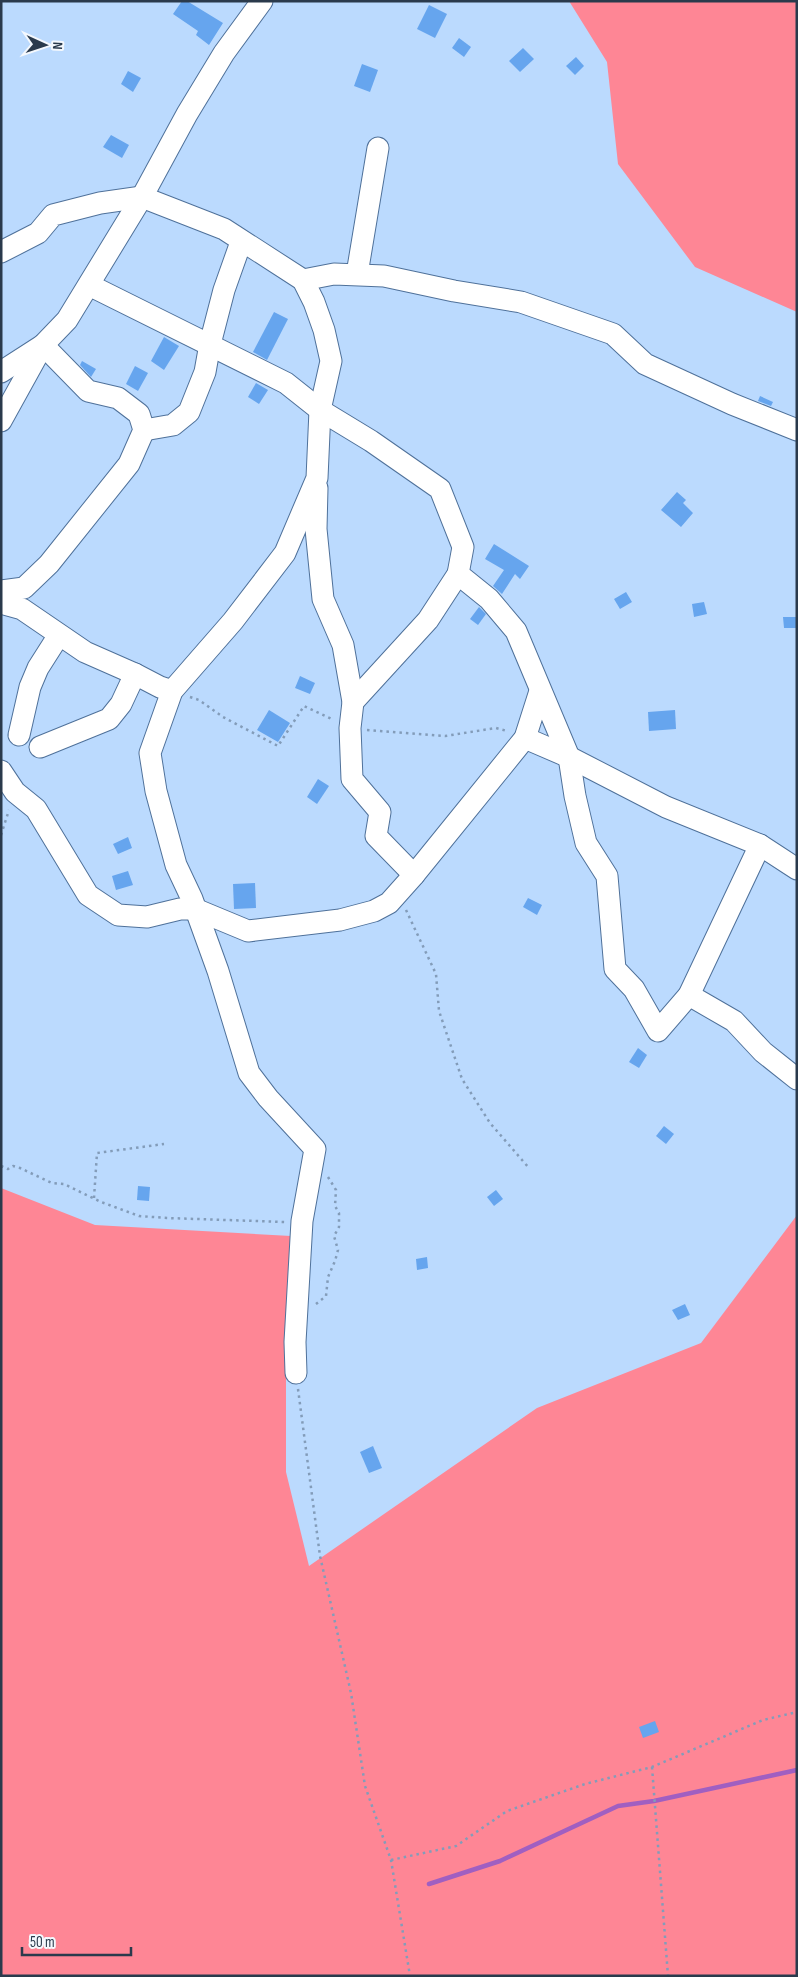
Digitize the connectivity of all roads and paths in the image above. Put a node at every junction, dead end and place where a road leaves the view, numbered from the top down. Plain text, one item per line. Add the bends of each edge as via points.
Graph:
1 (262, 1) edge
2 (378, 148) dead end
3 (142, 197) junction
4 (241, 242) junction
5 (1, 252) edge
6 (357, 274) junction
7 (303, 280) junction
8 (89, 285) junction
9 (43, 344) junction
10 (210, 344) junction
11 (1, 372) edge
12 (320, 410) junction
13 (1, 421) edge
14 (144, 430) junction
15 (797, 430) edge
16 (317, 478) junction
17 (458, 574) junction
18 (1, 591) edge
19 (1, 603) edge
20 (59, 635) junction
21 (135, 674) junction
22 (172, 691) junction
23 (540, 691) junction
24 (353, 702) junction
25 (19, 735) dead end
26 (525, 738) junction
27 (40, 747) dead end
28 (569, 756) junction
29 (1, 771) edge
30 (16, 792) junction
31 (1, 835) edge
32 (760, 845) junction
33 (797, 869) edge
34 (414, 875) junction
35 (398, 892) junction
36 (195, 908) junction
37 (689, 995) junction
38 (797, 1079) edge
39 (164, 1144) dead end
40 (314, 1157) junction
41 (1, 1166) edge
42 (529, 1168) dead end
43 (94, 1198) junction
44 (302, 1227) junction
45 (297, 1325) junction
46 (296, 1373) joint
47 (797, 1712) edge
48 (652, 1767) junction
49 (391, 1860) junction
50 (410, 1976) edge
51 (668, 1976) edge

1 - 3 street via 215,68
2 - 6 street
3 - 4 street via 224,229
3 - 5 street via 53,215 38,233
3 - 8 street
4 - 7 street
4 - 10 street
6 - 7 street via 334,274
6 - 15 street via 384,276 521,302 613,334 645,364
7 - 12 street via 324,330 330,360
8 - 9 street via 67,320
8 - 10 street
9 - 11 street
9 - 13 street
9 - 14 street via 88,391 118,398 139,414
10 - 12 street via 286,383
10 - 14 street via 205,372 189,412 173,425
12 - 16 street
12 - 17 street via 440,489 463,547
14 - 18 street via 129,464 49,564 24,588
16 - 22 street via 285,553 233,621
16 - 24 street via 316,528 323,599 343,644
17 - 23 street via 489,600 516,631
17 - 24 street via 428,620
19 - 20 street via 22,609
20 - 21 street via 85,652
20 - 25 street via 30,687
21 - 22 street
21 - 27 street via 121,704 109,719
22 - 36 street via 150,753 156,792 176,865
23 - 26 street
23 - 28 street
24 - 34 street via 350,728 352,779 380,812 376,836
26 - 28 street
26 - 34 street
28 - 32 street via 666,807
28 - 37 street via 586,844 607,876 615,969 634,989 658,1031
29 - 30 street
30 - 31 path
30 - 36 street via 36,809 88,895 118,915 147,917
32 - 33 street
32 - 37 street
34 - 35 street
35 - 36 street via 374,911 349,918 248,931
35 - 42 path via 436,974 439,1011 462,1080 490,1123
36 - 40 street via 249,1073 315,1149
37 - 38 street via 734,1021 763,1052
39 - 43 path via 97,1153
40 - 44 street
40 - 45 path via 319,1158 325,1175 336,1190 339,1227 334,1236 338,1250 328,1277 326,1296
41 - 43 path via 20,1168
43 - 44 path via 138,1216 293,1223
44 - 45 street
45 - 46 street
46 - 49 path via 320,1556 351,1693 365,1786
47 - 48 path via 763,1720
48 - 49 path via 584,1784 507,1811 456,1846
48 - 51 path
49 - 50 path

